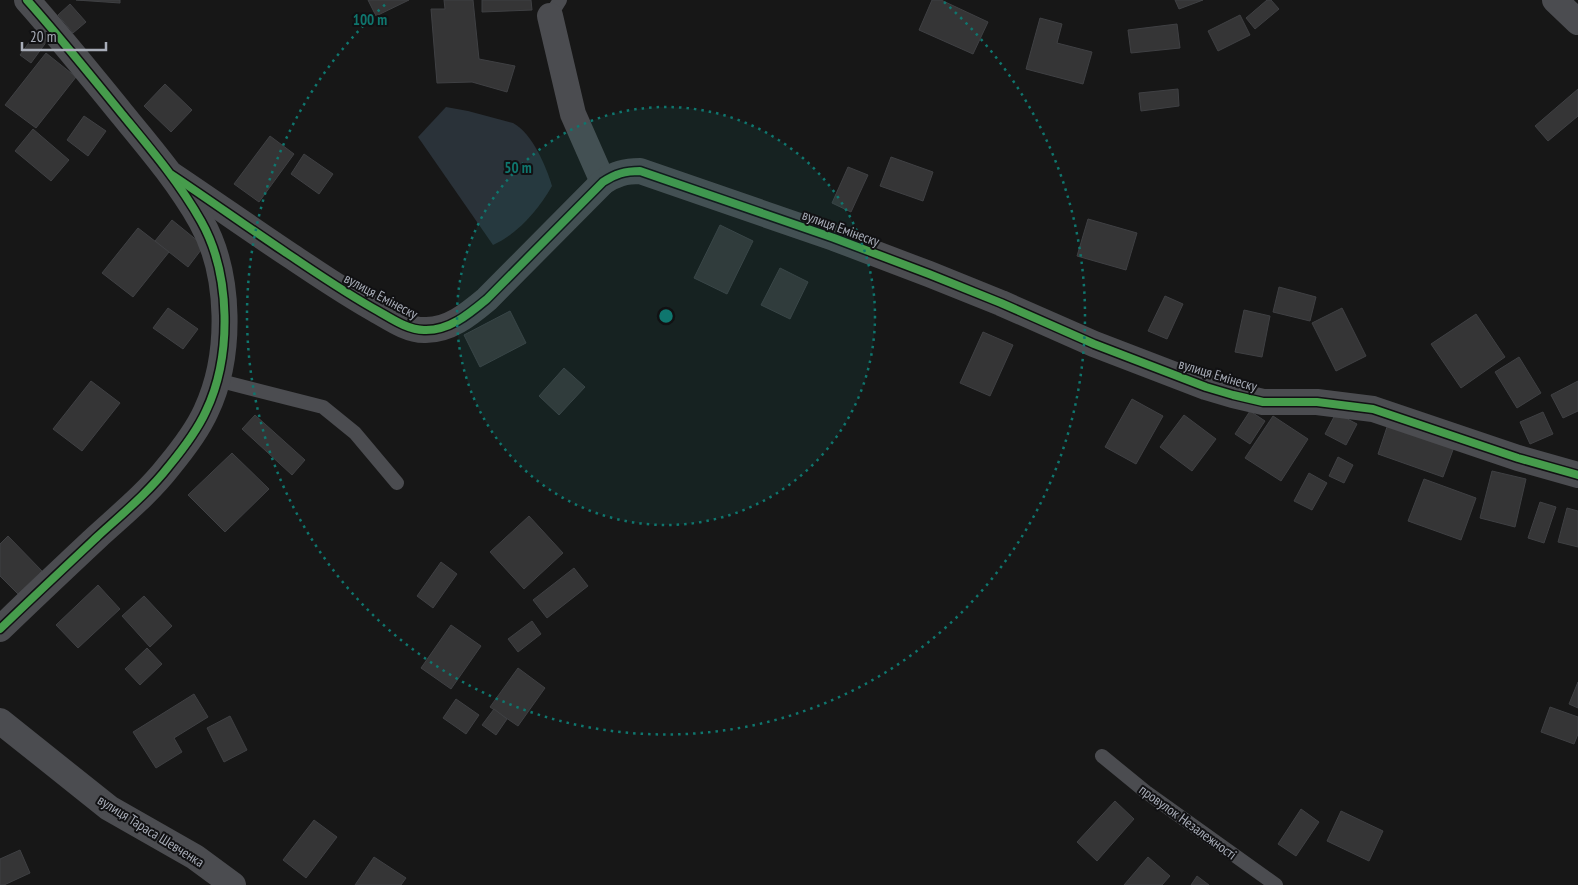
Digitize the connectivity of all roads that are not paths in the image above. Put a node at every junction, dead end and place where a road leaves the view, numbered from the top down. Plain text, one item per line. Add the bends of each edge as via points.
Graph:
1 (26, 0) edge
2 (1555, 0) edge
3 (552, 5) edge
4 (1578, 22) edge
5 (172, 175) junction
6 (603, 182) junction
7 (217, 380) junction
8 (1578, 475) edge
9 (397, 483) dead end
10 (0, 629) edge
11 (0, 721) edge
12 (1102, 756) dead end
13 (233, 885) edge
14 (1276, 885) edge

1 - 5 street
2 - 4 street
3 - 6 street via 573,114
5 - 6 street, вулиця Емінеску via 362,302 396,321 422,330 441,328 460,320 487,299
5 - 7 street via 202,222 221,275 224,338
6 - 8 street, вулиця Емінеску via 630,171 655,175 929,274 1094,344 1232,395 1263,402 1316,402 1373,409
7 - 9 lane via 323,407 355,433
7 - 10 street via 206,411 169,468
11 - 13 street, вулиця Тараса Шевченка via 110,808 195,857
12 - 14 lane, провулок Незалежності via 1146,792

